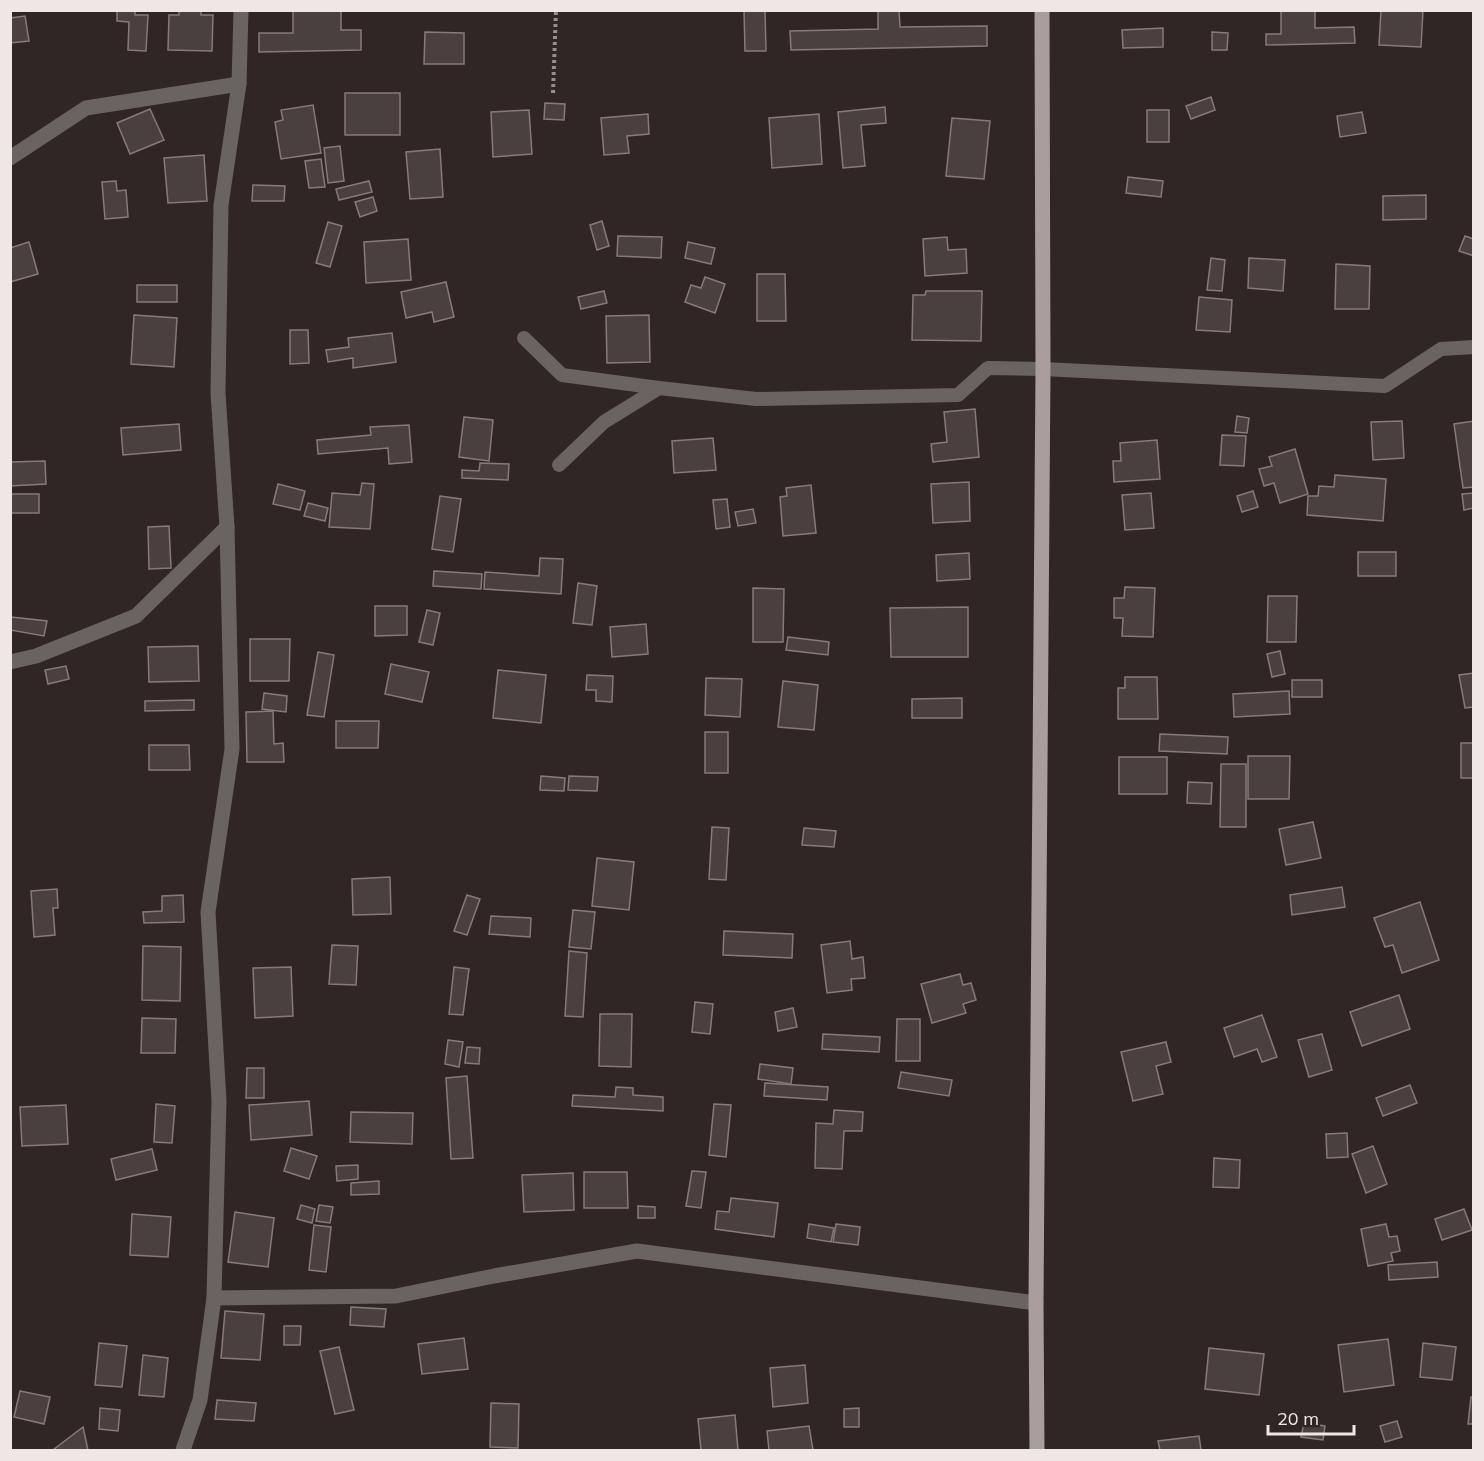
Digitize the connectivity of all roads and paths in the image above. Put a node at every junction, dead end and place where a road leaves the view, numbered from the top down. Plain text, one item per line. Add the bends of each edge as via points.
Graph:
1 (241, 10) edge
2 (556, 10) edge
3 (1042, 10) edge
4 (239, 84) junction
5 (553, 93) dead end
6 (10, 158) edge
7 (524, 338) dead end
8 (1473, 347) edge
9 (1043, 369) junction
10 (659, 388) junction
11 (558, 465) dead end
12 (227, 527) junction
13 (10, 662) edge
14 (214, 1298) junction
15 (1036, 1302) junction
16 (183, 1450) edge
17 (1037, 1450) edge

1 - 4 street
2 - 5 path
3 - 9 main road
4 - 6 street via 86,108
4 - 12 street via 221,205 218,393
7 - 10 lane via 561,375
8 - 9 lane via 1441,349 1385,386
9 - 10 lane via 988,368 958,395 756,399
9 - 15 main road
10 - 11 lane via 604,422
12 - 13 street via 136,616 36,656
12 - 14 street via 232,749 208,912 219,1101
14 - 15 street via 396,1296 637,1251
14 - 16 street via 200,1400
15 - 17 main road

